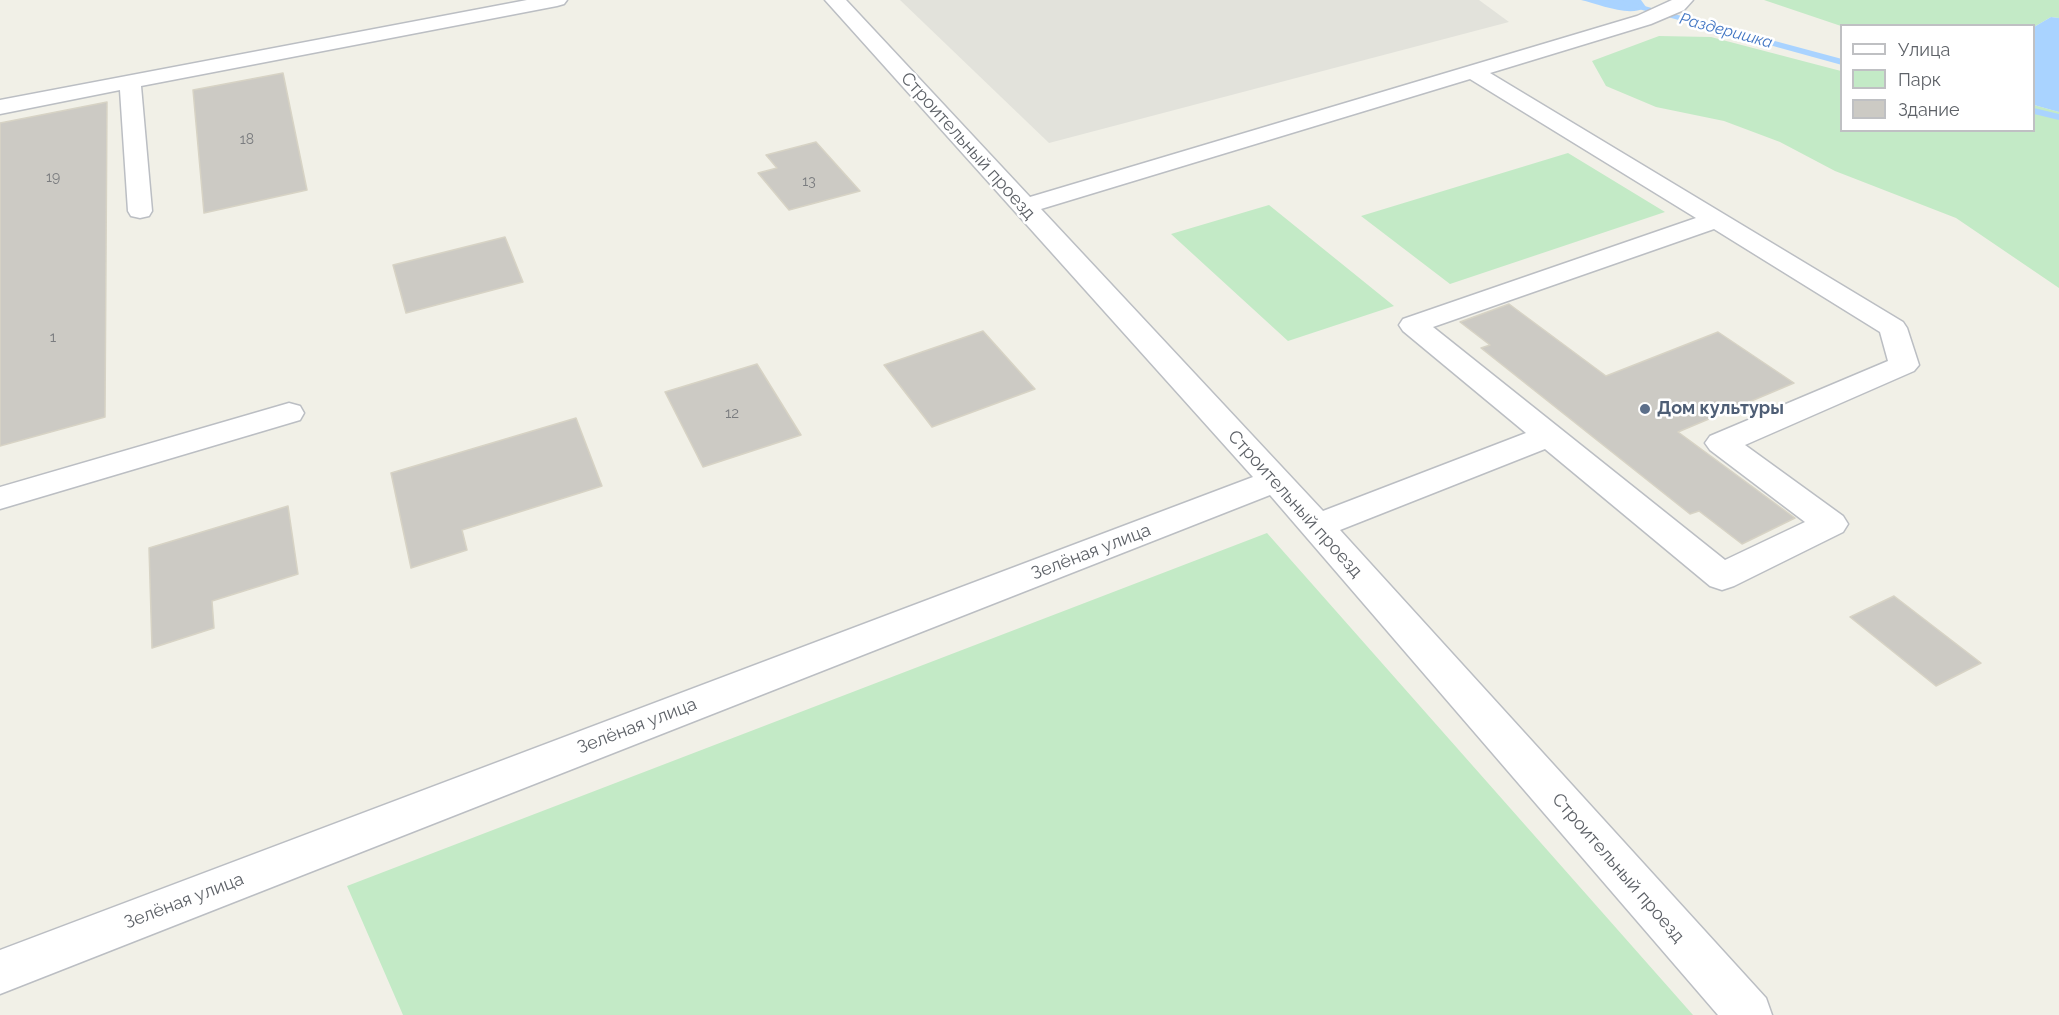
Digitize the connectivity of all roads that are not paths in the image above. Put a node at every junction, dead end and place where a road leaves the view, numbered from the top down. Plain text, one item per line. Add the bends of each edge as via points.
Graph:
1 (557, 0) edge
2 (835, 0) edge
3 (1680, 3) edge
4 (1472, 71) junction
5 (130, 81) junction
6 (0, 107) edge
7 (1023, 207) junction
8 (140, 211) dead end
9 (1716, 220) junction
10 (289, 413) dead end
11 (1549, 436) junction
12 (1274, 481) junction
13 (0, 498) edge
14 (1317, 526) junction
15 (0, 972) edge
16 (1749, 1015) edge

1 - 5 street
2 - 7 street, Строительный проезд
3 - 4 street via 1644,20
4 - 7 street
4 - 9 street
5 - 6 street
5 - 8 street
7 - 12 street, Строительный проезд
9 - 11 street via 1413,325
9 - 11 street via 1893,328 1904,365 1721,443 1831,524 1722,577
10 - 13 street
11 - 14 street
12 - 14 street, Строительный проезд
12 - 15 street, Зелёная улица
14 - 16 street, Строительный проезд

